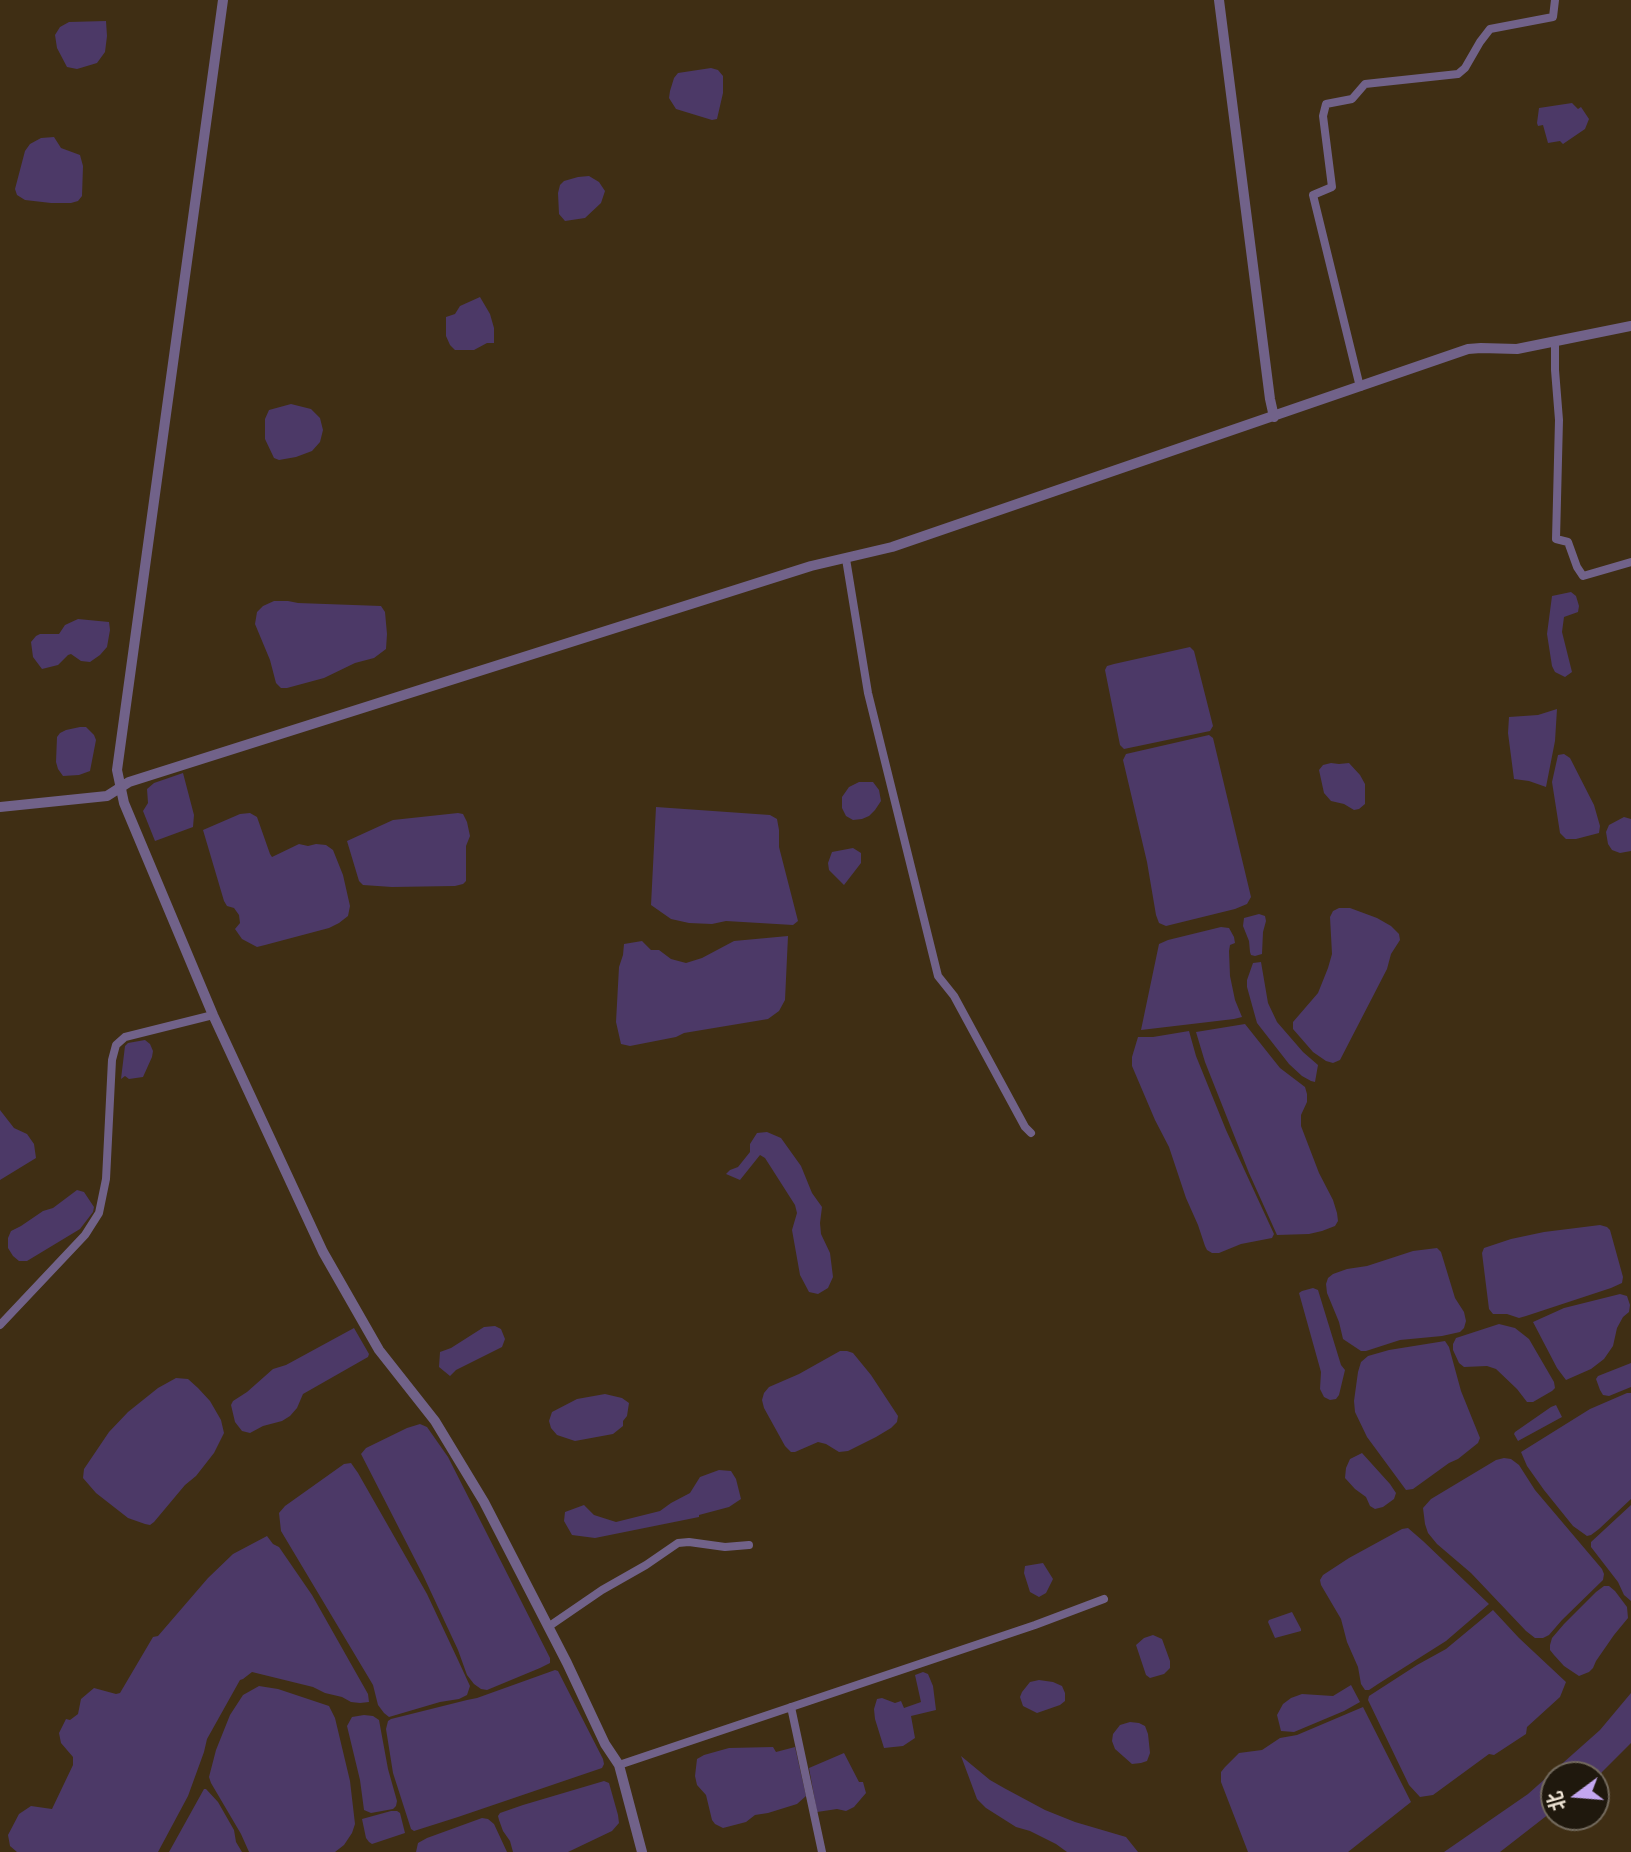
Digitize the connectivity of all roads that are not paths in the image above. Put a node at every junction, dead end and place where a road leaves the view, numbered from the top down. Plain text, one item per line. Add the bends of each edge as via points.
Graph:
1 (223, 0) edge
2 (1219, 0) edge
3 (1555, 0) edge
4 (1631, 326) edge
5 (1555, 343) junction
6 (1360, 387) junction
7 (1274, 417) junction
8 (846, 559) junction
9 (1631, 562) edge
10 (121, 787) junction
11 (0, 807) edge
12 (213, 1015) junction
13 (1031, 1133) dead end
14 (0, 1325) edge
15 (750, 1545) dead end
16 (1104, 1600) dead end
17 (548, 1627) junction
18 (791, 1707) junction
19 (620, 1765) junction
20 (642, 1852) edge
21 (822, 1852) edge

1 - 10 street via 117,771
2 - 7 street
3 - 6 street via 1553,17 1490,29 1458,74 1365,84 1352,99 1326,104 1323,116 1332,187 1313,195
4 - 5 street
5 - 6 street via 1468,349
5 - 9 street via 1559,420 1556,539 1568,542 1583,576
6 - 7 street
7 - 8 street
8 - 10 street via 811,566
8 - 13 street via 868,693 938,976 954,996
10 - 11 street via 107,796
10 - 12 street
12 - 14 street via 125,1037 116,1045 111,1060 106,1179 99,1213 85,1235
12 - 17 street via 323,1252 379,1350 435,1420 468,1474
15 - 17 street via 678,1543
16 - 18 street
17 - 19 street via 605,1744
18 - 19 street
18 - 21 street
19 - 20 street

